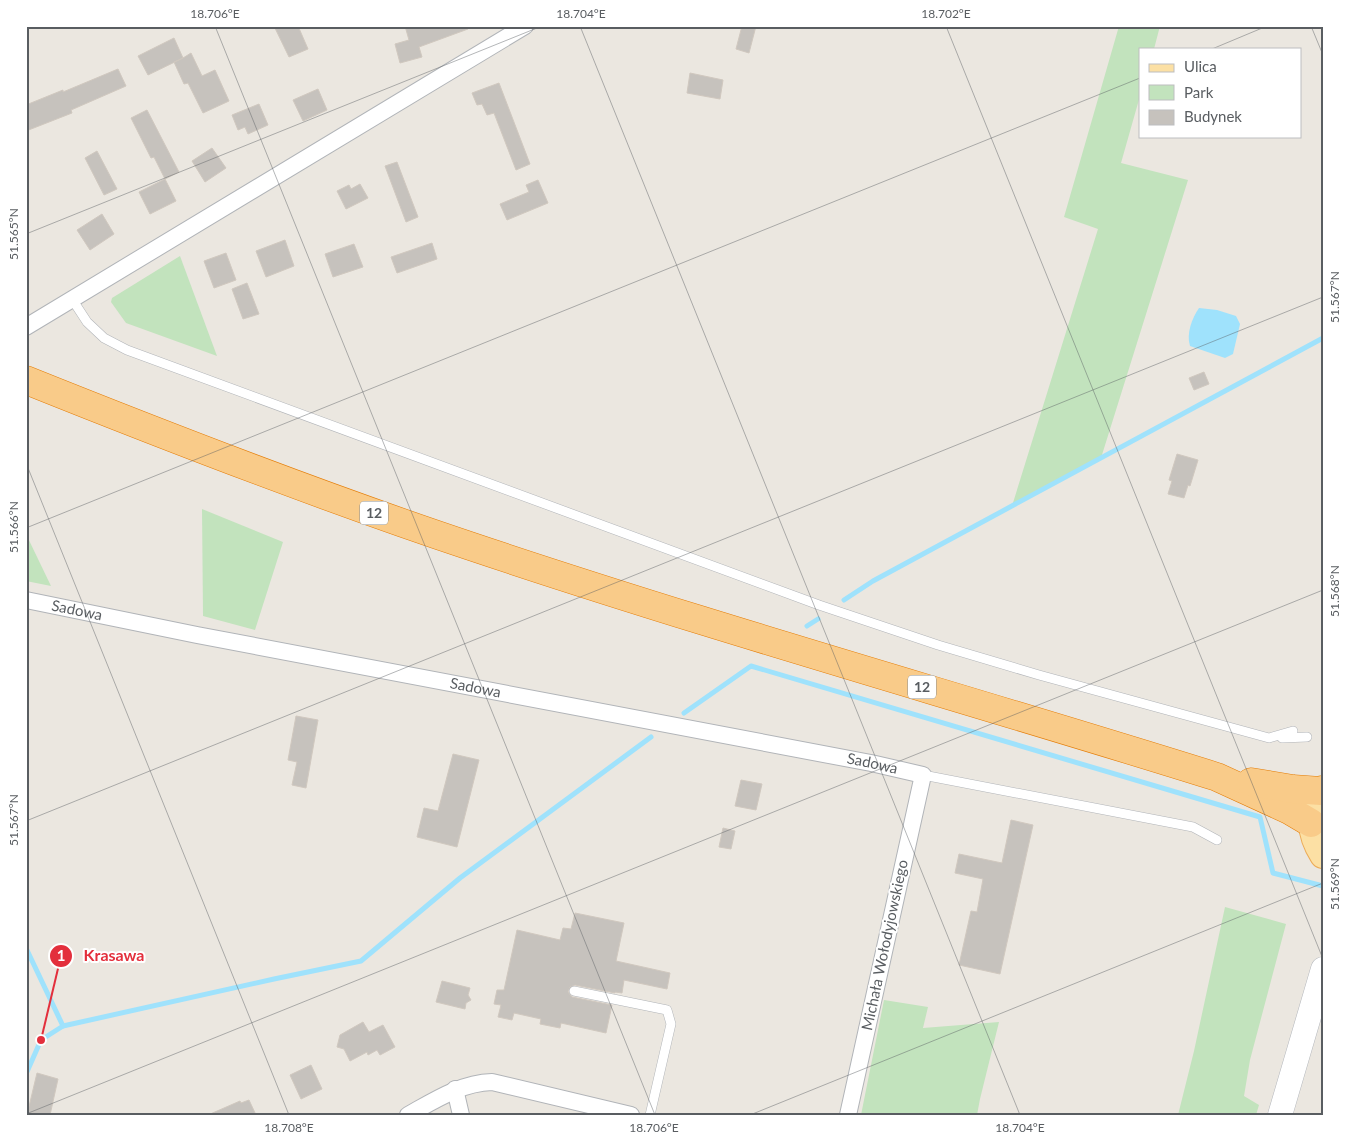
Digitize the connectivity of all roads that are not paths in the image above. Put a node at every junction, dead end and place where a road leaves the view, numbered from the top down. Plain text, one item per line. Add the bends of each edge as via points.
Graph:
1 (525, 26) edge
2 (72, 299) junction
3 (26, 327) edge
4 (26, 380) edge
5 (26, 600) edge
6 (1293, 731) dead end
7 (1307, 737) dead end
8 (1269, 738) junction
9 (923, 775) junction
10 (1217, 777) junction
11 (1322, 790) edge
12 (1311, 823) junction
13 (1217, 840) dead end
14 (1323, 855) edge
15 (1323, 969) edge
16 (574, 990) dead end
17 (455, 1089) junction
18 (408, 1115) edge
19 (461, 1115) edge
20 (631, 1115) edge
21 (650, 1115) edge
22 (848, 1115) edge
23 (1280, 1115) edge

1 - 2 street
2 - 3 street
2 - 8 lane via 87,322 104,338 127,350 791,595 1038,675
4 - 10 highway, 12 via 277,478 486,551 728,629
5 - 9 street, Sadowa
6 - 8 lane
7 - 8 lane
9 - 13 lane via 1193,827
9 - 22 street, Michała Wołodyjowskiego
10 - 11 highway, 12
10 - 12 highway, 12
11 - 12 main road, 12 via 1313,806
12 - 14 main road, 12 via 1314,840
15 - 23 main road
16 - 21 lane via 667,1010 672,1024
17 - 18 street
17 - 19 street
17 - 20 street via 492,1082

